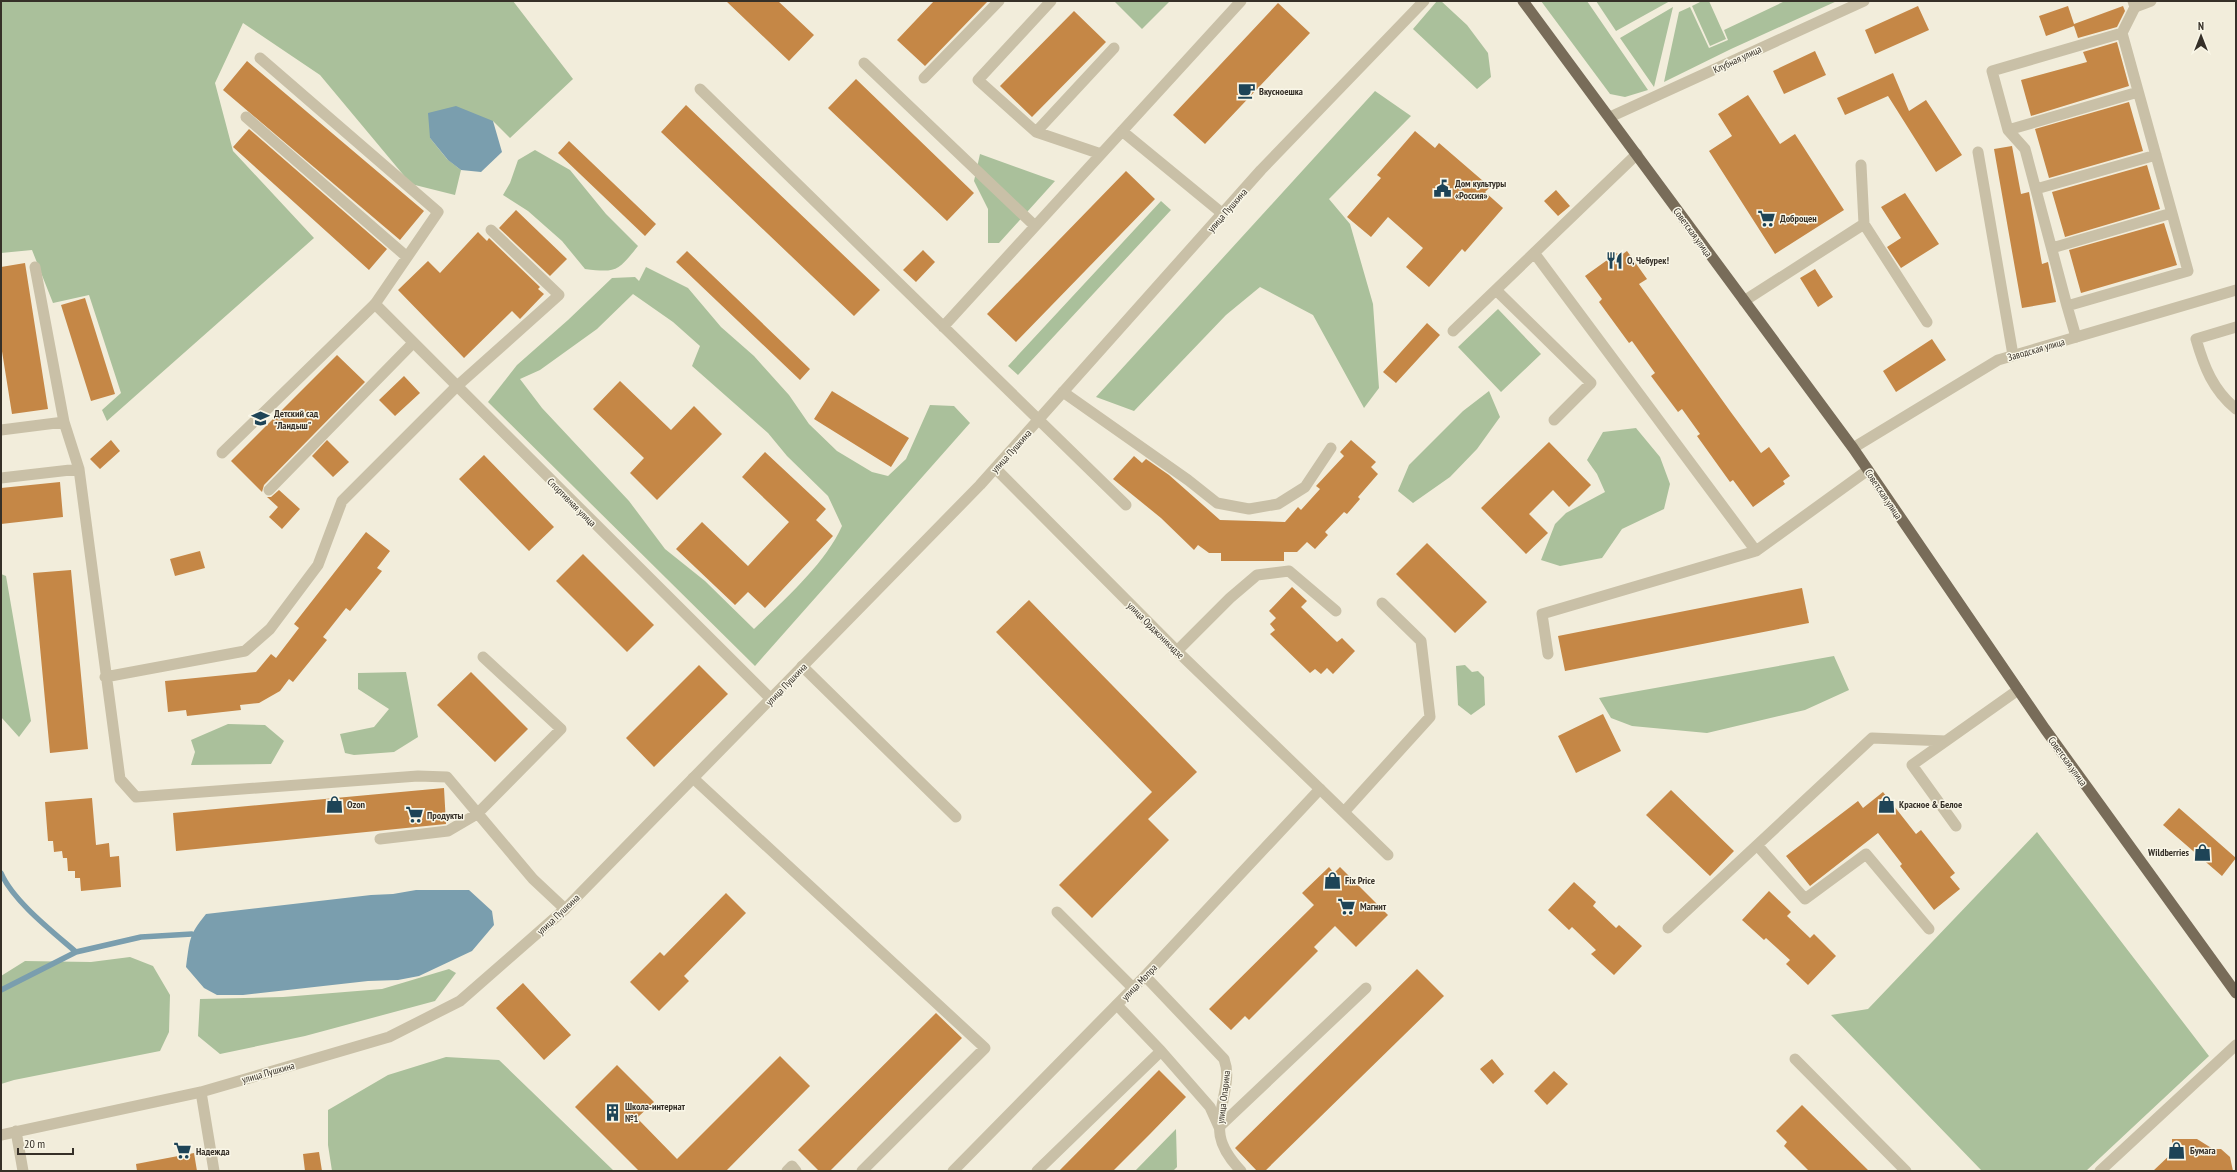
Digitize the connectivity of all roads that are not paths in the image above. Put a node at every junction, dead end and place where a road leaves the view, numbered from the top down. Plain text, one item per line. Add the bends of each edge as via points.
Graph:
1 (999, 1) edge
2 (1051, 1) edge
3 (1240, 1) edge
4 (1424, 1) edge
5 (1523, 1) edge
6 (1864, 1) edge
7 (2151, 1) edge
8 (2134, 4) edge
9 (2122, 33) junction
10 (1114, 48) dead end
11 (260, 58) dead end
12 (864, 63) dead end
13 (924, 78) dead end
14 (700, 89) dead end
15 (2138, 92) junction
16 (246, 117) dead end
17 (1610, 117) junction
18 (2008, 130) junction
19 (1122, 131) junction
20 (1036, 132) junction
21 (1978, 152) dead end
22 (1101, 154) junction
23 (1637, 154) junction
24 (2156, 155) junction
25 (1861, 165) dead end
26 (2036, 189) junction
27 (1223, 214) junction
28 (2172, 214) junction
29 (1864, 224) junction
30 (1035, 226) junction
31 (491, 230) dead end
32 (2052, 248) junction
33 (1535, 254) junction
34 (407, 257) junction
35 (35, 267) dead end
36 (1496, 290) junction
37 (2236, 290) edge
38 (1744, 301) junction
39 (375, 304) junction
40 (2068, 306) junction
41 (1927, 322) dead end
42 (943, 327) junction
43 (2236, 327) edge
44 (1453, 331) dead end
45 (2076, 337) junction
46 (412, 342) junction
47 (2013, 356) junction
48 (456, 387) junction
49 (1063, 392) junction
50 (2236, 409) edge
51 (1554, 420) dead end
52 (1037, 421) junction
53 (64, 422) junction
54 (1, 430) edge
55 (1331, 448) dead end
56 (1853, 448) junction
57 (222, 453) dead end
58 (995, 468) junction
59 (78, 469) junction
60 (1868, 470) junction
61 (1, 478) edge
62 (269, 490) dead end
63 (1126, 505) dead end
64 (1756, 551) junction
65 (1382, 602) dead end
66 (1336, 611) dead end
67 (1177, 651) junction
68 (1548, 654) dead end
69 (483, 657) dead end
70 (802, 666) junction
71 (105, 677) junction
72 (2018, 690) junction
73 (770, 699) junction
74 (1946, 741) junction
75 (694, 778) junction
76 (1320, 789) junction
77 (1344, 812) junction
78 (477, 814) junction
79 (956, 817) dead end
80 (1956, 826) dead end
81 (380, 839) dead end
82 (1757, 845) junction
83 (1388, 854) dead end
84 (565, 909) junction
85 (1057, 912) dead end
86 (1668, 928) dead end
87 (1929, 929) dead end
88 (1145, 976) junction
89 (1133, 988) junction
90 (1366, 988) dead end
91 (2236, 993) edge
92 (1117, 1004) junction
93 (2236, 1045) edge
94 (1162, 1051) junction
95 (1795, 1059) dead end
96 (201, 1092) junction
97 (1219, 1126) junction
98 (16, 1131) junction
99 (1, 1135) edge
100 (23, 1171) edge
101 (214, 1171) edge
102 (787, 1171) edge
103 (796, 1171) edge
104 (862, 1171) edge
105 (953, 1171) edge
106 (1037, 1171) edge
107 (1241, 1171) edge
108 (1906, 1171) edge
109 (2100, 1171) edge

1 - 13 street
2 - 20 street via 978,80
3 - 19 street
4 - 27 street, улица Пушкина
5 - 17 main road, Советская улица
6 - 17 street, Клубная улица
7 - 8 street
8 - 9 street
9 - 15 street
9 - 18 street via 1992,71
10 - 20 street
11 - 34 street via 438,212
12 - 30 street
14 - 42 street
15 - 18 street
15 - 24 street
16 - 34 street
17 - 23 main road, Советская улица
18 - 26 street via 2025,149
19 - 22 street
19 - 27 street
20 - 22 street
21 - 47 street
22 - 30 street
23 - 33 street
23 - 38 main road, Советская улица
24 - 26 street
24 - 28 street
25 - 29 street
26 - 32 street
27 - 49 street, улица Пушкина
28 - 32 street
28 - 40 street via 2188,271
29 - 38 street
29 - 41 street
30 - 42 street
31 - 48 street via 559,295
32 - 40 street
33 - 36 street
33 - 64 street
34 - 39 street
35 - 53 street
36 - 44 street
36 - 51 street via 1591,382
37 - 45 street, Заводская улица
38 - 56 main road, Советская улица
39 - 46 street, Спортивная улица
39 - 57 street
40 - 45 street
42 - 52 street
43 - 50 street via 2196,340 2204,367 2213,384
45 - 47 street, Заводская улица
46 - 48 street, Спортивная улица
46 - 62 street
47 - 56 street, Заводская улица via 1998,360
48 - 71 street via 342,501 318,565 270,629 245,651
48 - 73 street, Спортивная улица
49 - 52 street, улица Пушкина
49 - 55 street via 1217,503 1249,509 1278,504 1305,487
52 - 58 street, улица Пушкина
52 - 63 street
53 - 54 street
53 - 59 street
56 - 60 main road, Советская улица
58 - 67 street, улица Орджоникидзе
58 - 70 street, улица Пушкина
59 - 61 street
59 - 71 street
60 - 64 street
60 - 72 main road, Советская улица
64 - 68 street via 1542,614
65 - 77 street via 1421,641 1430,718
66 - 67 street via 1289,571 1257,575
67 - 76 street, улица Орджоникидзе
69 - 78 street via 561,729
70 - 73 street, улица Пушкина
70 - 79 street
71 - 78 street via 120,779 136,797 418,776 447,777
72 - 74 street
72 - 91 main road, Советская улица
73 - 75 street, улица Пушкина
74 - 80 street via 1912,765
74 - 82 street via 1872,738
75 - 84 street, улица Пушкина
75 - 104 street via 985,1048
76 - 77 street, улица Орджоникидзе
76 - 88 street, улица Мопра
77 - 83 street, улица Орджоникидзе
78 - 81 street via 448,831
78 - 84 street via 533,879
82 - 86 street
82 - 87 street via 1805,899 1866,854
84 - 96 street, улица Пушкина via 460,1000 389,1037
85 - 89 street
88 - 89 street, улица Мопра
88 - 97 street, улица Опарина via 1224,1059 1227,1077
89 - 92 street, улица Мопра
90 - 97 street
92 - 94 street
92 - 105 street, улица Мопра
93 - 109 street
94 - 97 street via 1210,1108
94 - 106 street
95 - 108 street
96 - 98 street, улица Пушкина
96 - 101 street
97 - 107 street, улица Опарина via 1220,1140
98 - 99 street, улица Пушкина
98 - 100 street
102 - 103 street via 792,1166

